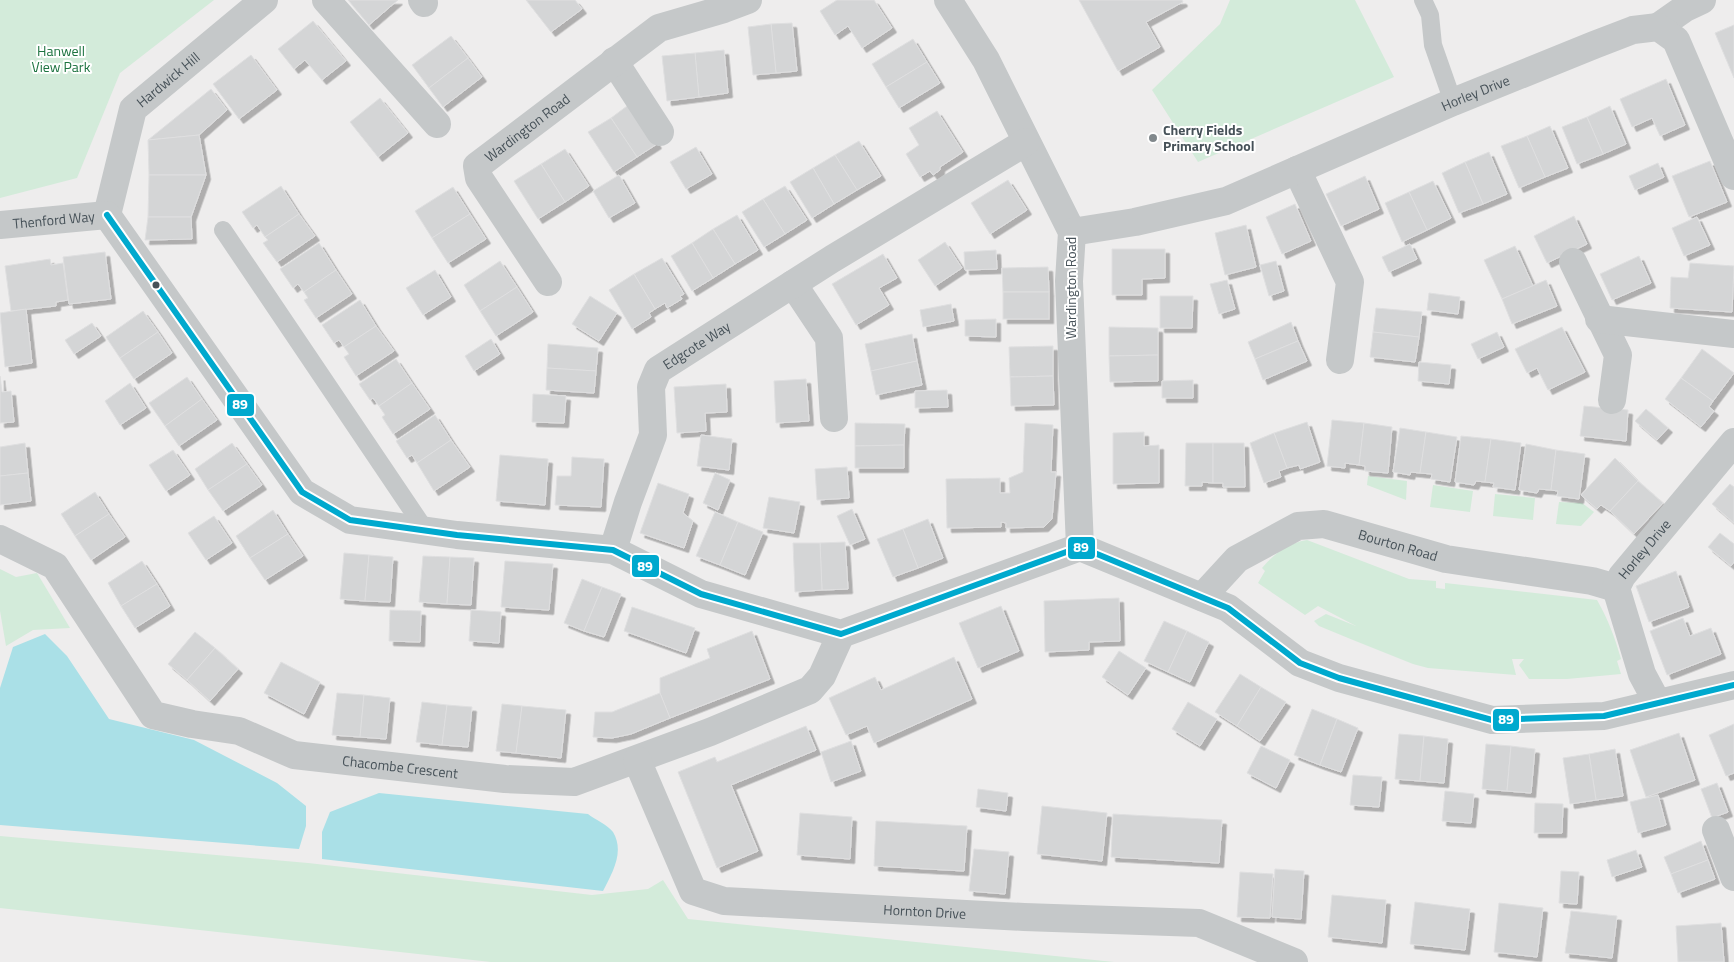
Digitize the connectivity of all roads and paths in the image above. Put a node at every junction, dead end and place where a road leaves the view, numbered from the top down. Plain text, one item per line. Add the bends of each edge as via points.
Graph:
1 (264, 0) edge
2 (326, 0) edge
3 (748, 0) edge
4 (948, 0) edge
5 (1423, 0) edge
6 (1702, 0) edge
7 (1658, 27) junction
8 (614, 61) junction
9 (1453, 102) junction
10 (436, 124) dead end
11 (660, 132) dead end
12 (1026, 142) junction
13 (1297, 170) junction
14 (1734, 176) edge
15 (107, 215) junction
16 (0, 225) edge
17 (223, 230) dead end
18 (1072, 232) junction
19 (1573, 262) dead end
20 (548, 282) dead end
21 (793, 284) junction
22 (1599, 319) junction
23 (1734, 334) edge
24 (1340, 360) dead end
25 (1612, 400) dead end
26 (834, 418) dead end
27 (1734, 442) edge
28 (426, 531) junction
29 (0, 539) edge
30 (1080, 547) junction
31 (613, 550) junction
32 (1616, 588) junction
33 (1202, 597) junction
34 (841, 634) junction
35 (1734, 685) edge
36 (1658, 702) junction
37 (637, 760) junction
38 (1716, 830) dead end
39 (1734, 877) edge
40 (1294, 962) edge

1 - 15 street, Hardwick Hill via 132,109
2 - 10 street
3 - 8 street, Wardington Road via 658,28
4 - 12 street, Wardington Road via 986,60
5 - 9 lane via 1430,15 1433,44
6 - 7 street, Horley Drive
7 - 9 street, Horley Drive via 1634,30
7 - 14 street via 1676,40
8 - 11 street
8 - 20 street, Wardington Road via 477,166 479,178
9 - 13 street, Horley Drive
12 - 18 street, Wardington Road
12 - 21 street, Edgcote Way
13 - 18 street, Horley Drive via 1226,201 1135,222
13 - 24 street via 1350,282
15 - 16 street, Thenford Way
15 - 28 street via 302,492 350,520
17 - 28 lane
18 - 30 street, Wardington Road via 1069,281
19 - 22 street
21 - 26 street via 830,338
21 - 31 street, Edgcote Way via 658,370 651,387 654,435
22 - 23 street
22 - 25 street via 1618,355
27 - 32 street, Horley Drive via 1622,576
28 - 31 street
29 - 37 street, Chacombe Crescent via 56,566 153,715 239,731 294,755 505,779 574,782
30 - 33 street
30 - 34 street
31 - 34 street via 701,594
32 - 33 street, Bourton Road via 1592,581 1446,558 1324,524 1298,526 1238,559
32 - 36 street, Horley Drive via 1642,674
33 - 36 street via 1228,608 1300,663 1339,678 1492,720 1604,716
34 - 37 street, Chacombe Crescent via 822,676 810,690
35 - 36 street
37 - 40 street, Hornton Drive via 693,891 734,901 1199,923
38 - 39 street

